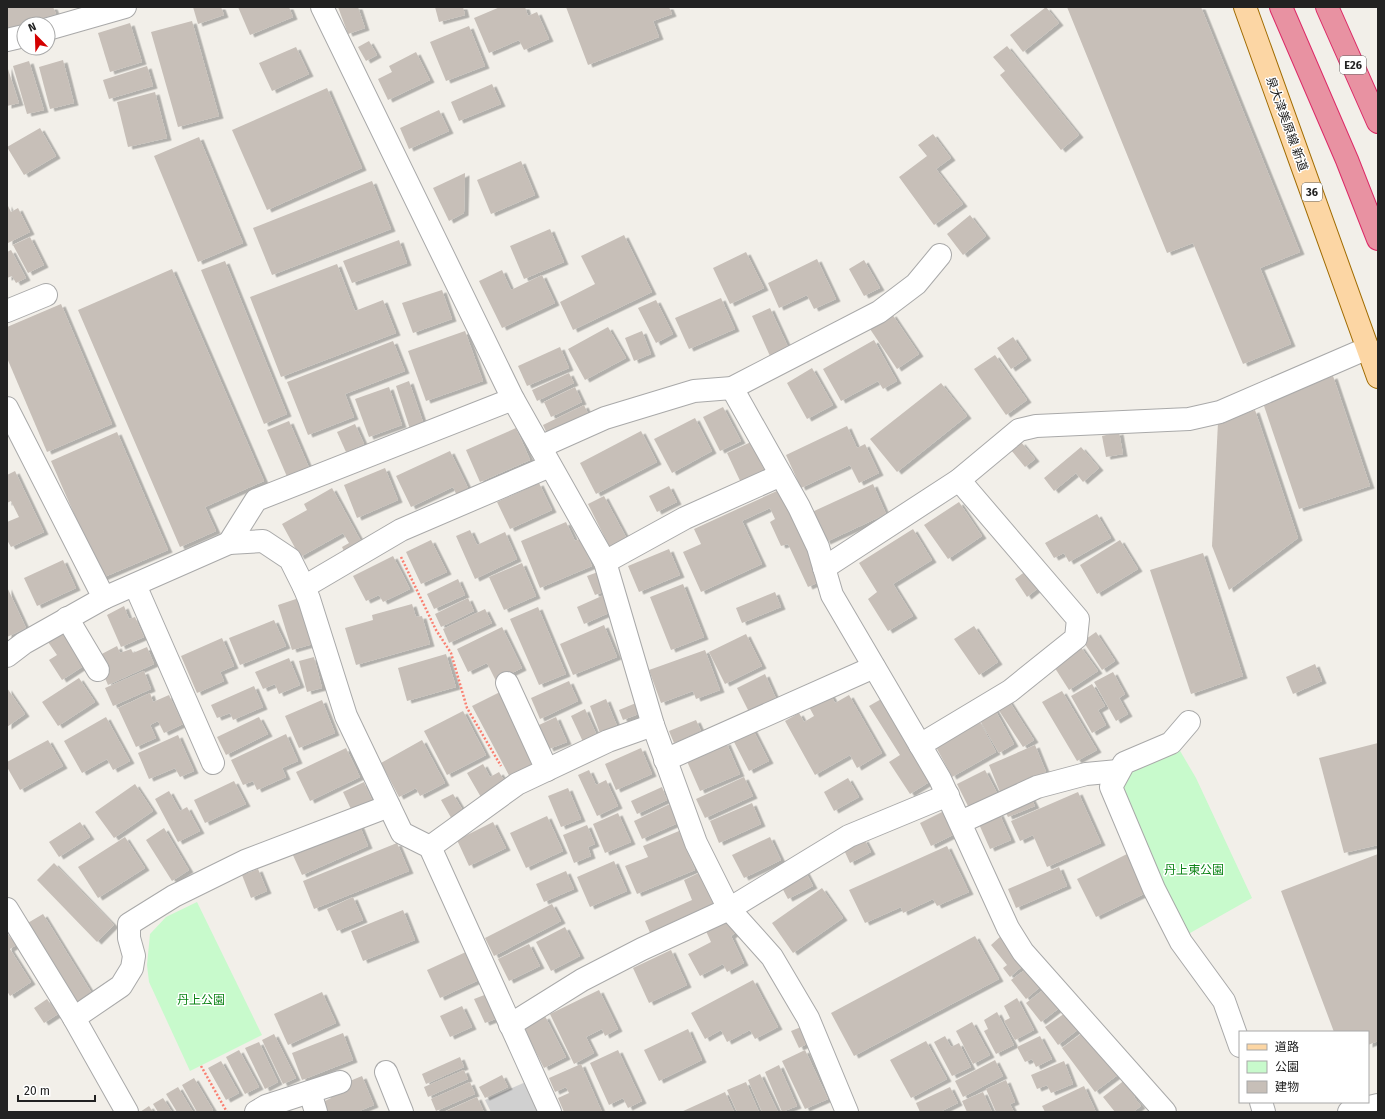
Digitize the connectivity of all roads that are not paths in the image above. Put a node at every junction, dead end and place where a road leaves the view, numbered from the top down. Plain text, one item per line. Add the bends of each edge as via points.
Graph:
1 (125, 7) edge
2 (322, 7) edge
3 (1245, 7) edge
4 (1281, 7) edge
5 (1327, 7) edge
6 (56, 27) edge
7 (1378, 122) edge
8 (1378, 239) edge
9 (940, 255) dead end
10 (46, 296) dead end
11 (7, 311) edge
12 (1368, 348) junction
13 (1378, 377) edge
14 (732, 388) junction
15 (513, 399) junction
16 (7, 408) edge
17 (540, 447) junction
18 (550, 466) junction
19 (780, 475) junction
20 (959, 480) junction
21 (229, 543) junction
22 (605, 562) junction
23 (824, 568) junction
24 (135, 585) junction
25 (304, 587) junction
26 (104, 598) junction
27 (67, 618) junction
28 (7, 656) edge
29 (874, 667) junction
30 (98, 670) dead end
31 (507, 683) dead end
32 (1189, 722) dead end
33 (653, 725) junction
34 (920, 745) junction
35 (665, 760) junction
36 (213, 763) dead end
37 (547, 770) junction
38 (1118, 771) junction
39 (948, 795) junction
40 (389, 806) junction
41 (961, 822) junction
42 (430, 847) junction
43 (7, 909) edge
44 (729, 910) junction
45 (74, 1018) junction
46 (510, 1025) junction
47 (1239, 1043) edge
48 (386, 1072) dead end
49 (340, 1082) dead end
50 (313, 1102) edge
51 (1378, 1105) edge
52 (127, 1112) edge
53 (256, 1112) edge
54 (402, 1112) edge
55 (550, 1112) edge
56 (847, 1112) edge
57 (1165, 1112) edge
58 (1349, 1112) edge

1 - 6 street
2 - 15 street
3 - 12 main road, 泉大津美原線 新道 / 36
4 - 8 highway
5 - 7 highway, E26
9 - 14 street via 916,284 879,312
10 - 11 street
12 - 13 main road, 泉大津美原線 新道 / 36
12 - 20 street via 1220,412 1188,419 1036,426 1019,430
14 - 17 street via 694,391 613,416
14 - 19 street
15 - 17 street
15 - 21 street via 256,500
16 - 26 street
17 - 18 street
18 - 22 street
18 - 25 street via 401,530
19 - 22 street via 685,518
19 - 23 street via 799,506 818,547
20 - 23 street
20 - 34 street via 1078,619 1076,638 1010,691
21 - 24 street
21 - 25 street via 263,541 290,559
22 - 33 street
23 - 29 street via 832,595
24 - 26 street
24 - 36 street
25 - 40 street via 346,716
26 - 27 street
27 - 28 street
27 - 30 street
29 - 34 street
29 - 35 street
31 - 37 street
32 - 38 street via 1171,743 1124,763
33 - 35 street
33 - 37 street via 608,741
34 - 39 street
35 - 44 street via 696,843
37 - 42 street via 513,788
38 - 41 street via 1086,774 1037,787
38 - 47 street via 1111,787 1154,889 1181,942 1224,1001
39 - 41 street
39 - 44 street via 849,836
40 - 42 street via 402,833
40 - 45 street via 245,861 174,896 129,924 129,938 134,956 132,968 121,986
41 - 57 street via 1008,928 1023,952
42 - 46 street
43 - 45 street
44 - 46 street via 642,949 582,980
44 - 56 street via 772,957 808,1018
45 - 52 street
46 - 55 street
48 - 54 street
49 - 50 street
50 - 53 street via 266,1106
51 - 58 street

